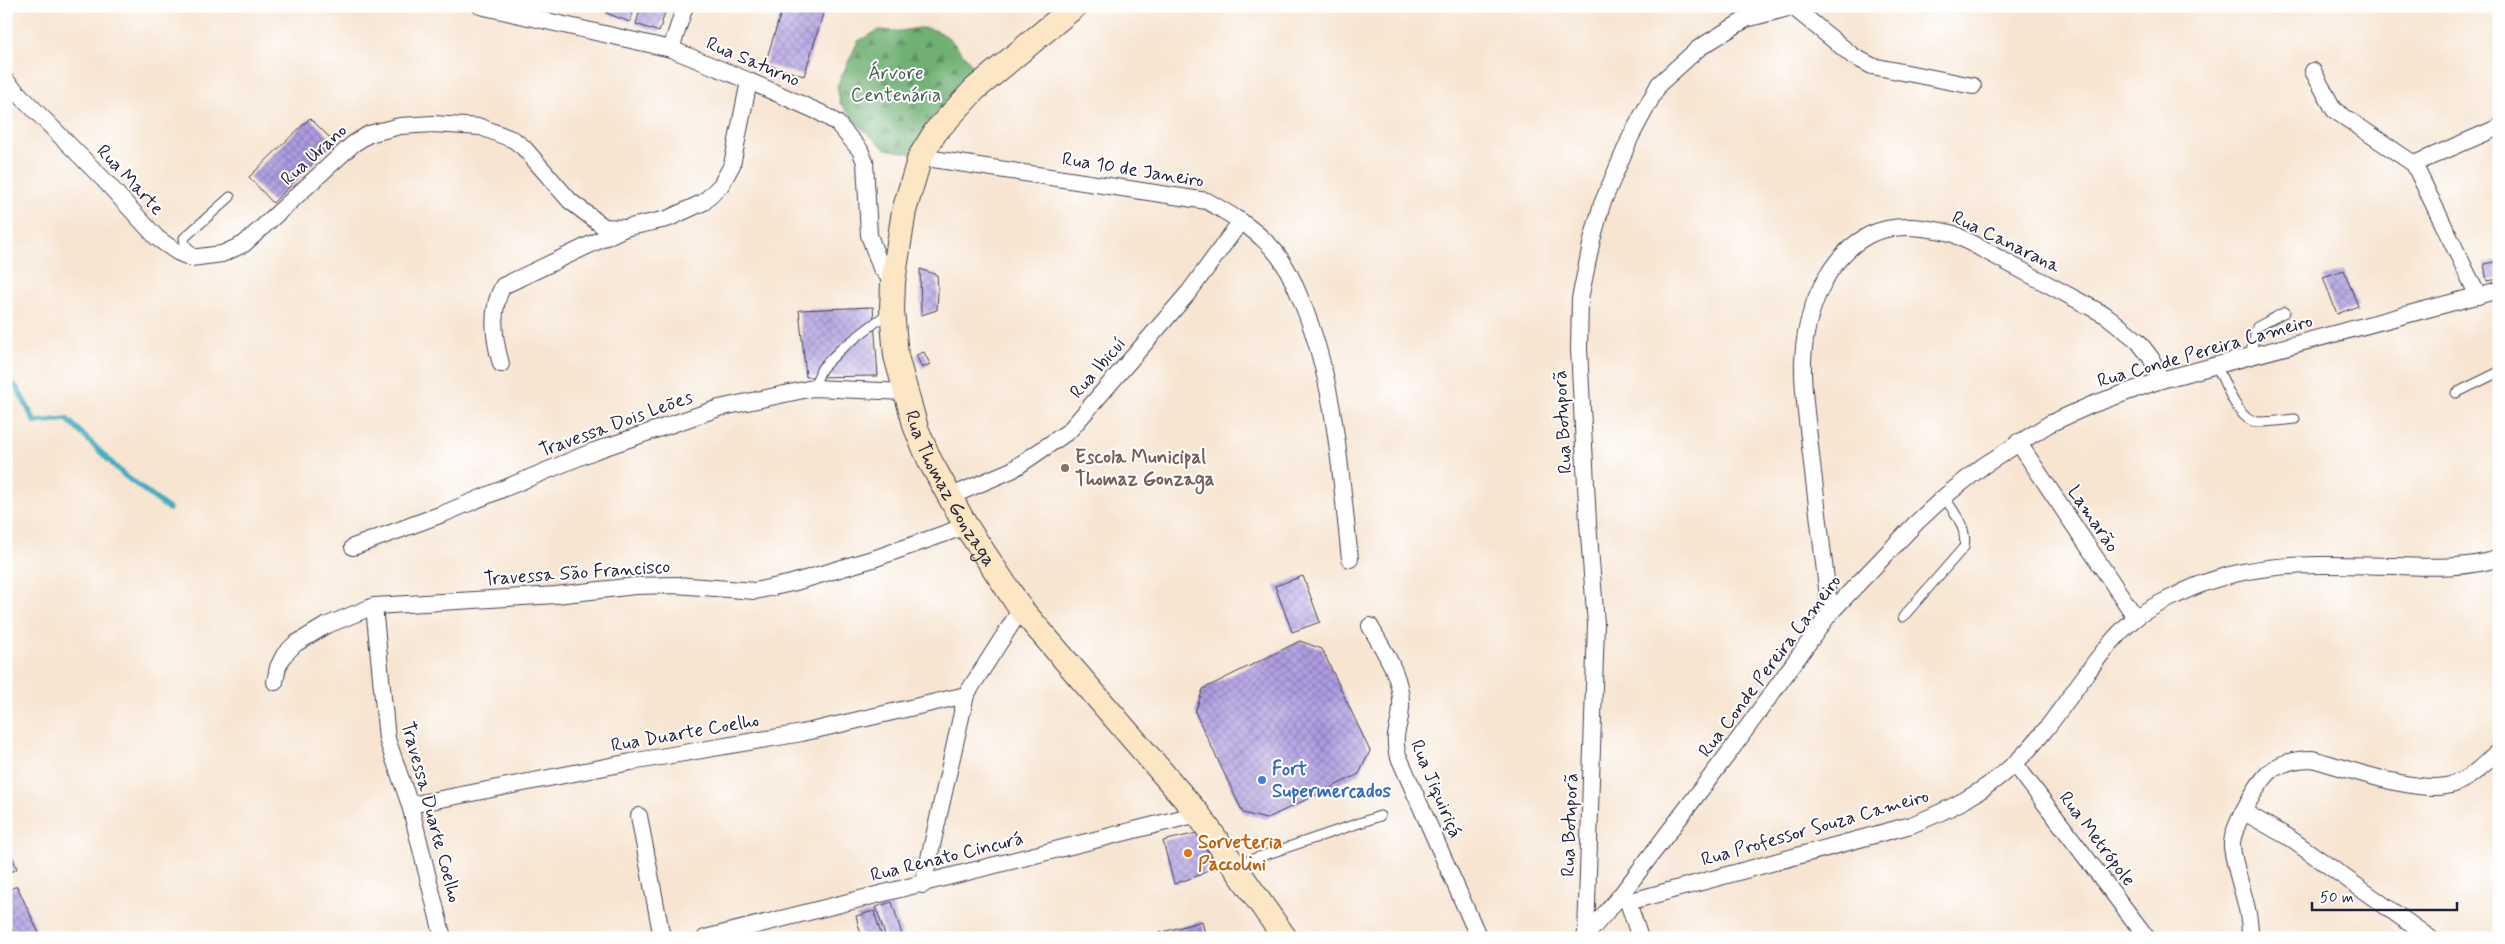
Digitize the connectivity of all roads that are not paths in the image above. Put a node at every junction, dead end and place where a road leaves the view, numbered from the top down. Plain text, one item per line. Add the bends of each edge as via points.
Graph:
1 (480, 6) edge
2 (685, 6) edge
3 (1075, 6) edge
4 (1794, 6) edge
5 (519, 11) edge
6 (671, 49) junction
7 (2313, 71) dead end
8 (6, 81) edge
9 (749, 81) junction
10 (1973, 86) dead end
11 (2497, 128) dead end
12 (920, 157) junction
13 (2414, 164) junction
14 (230, 197) dead end
15 (1241, 221) junction
16 (625, 228) junction
17 (244, 244) joint
18 (197, 258) junction
19 (893, 282) junction
20 (2499, 290) edge
21 (2478, 296) junction
22 (892, 310) junction
23 (2285, 312) dead end
24 (2250, 356) junction
25 (501, 364) dead end
26 (2216, 365) junction
27 (2499, 372) edge
28 (2161, 380) junction
29 (813, 388) junction
30 (904, 392) junction
31 (2456, 393) dead end
32 (2295, 419) dead end
33 (2018, 442) junction
34 (949, 497) junction
35 (1944, 497) junction
36 (966, 526) junction
37 (353, 547) dead end
38 (2499, 558) edge
39 (1350, 559) dead end
40 (374, 606) junction
41 (1021, 609) junction
42 (1830, 613) junction
43 (1904, 617) dead end
44 (2136, 618) junction
45 (1370, 626) dead end
46 (275, 682) dead end
47 (966, 694) junction
48 (2499, 750) edge
49 (2015, 764) junction
50 (410, 805) junction
51 (2244, 812) junction
52 (1198, 814) junction
53 (638, 816) dead end
54 (1380, 816) dead end
55 (1235, 865) junction
56 (923, 885) junction
57 (1624, 899) junction
58 (1585, 936) edge
59 (442, 938) edge
60 (662, 938) edge
61 (705, 938) edge
62 (1285, 938) edge
63 (1479, 938) edge
64 (1640, 938) edge
65 (2147, 938) edge
66 (2250, 938) edge
67 (2430, 938) edge

1 - 5 street, Rua Saturno
2 - 6 street
3 - 12 main road, Rua Thomaz Gonzaga via 975,89 936,131
4 - 10 street via 1854,56 1872,66
4 - 58 street, Rua Botuporã via 1746,19 1699,48 1659,84 1631,136 1602,204 1592,240 1580,299 1579,349 1596,624
5 - 6 street, Rua Saturno
6 - 9 street, Rua Saturno
7 - 13 street via 2334,110
8 - 18 street, Rua Marte via 157,238 177,252
9 - 16 street, Rua Urano via 732,165 721,186 704,202 689,210 667,219
9 - 19 street, Rua Saturno via 821,113 837,123 860,150 866,176 869,235 881,268
11 - 13 street
12 - 15 street, Rua 10 de Janeiro via 1207,201
12 - 19 main road, Rua Thomaz Gonzaga via 904,211
13 - 21 street
14 - 18 lane via 186,234 185,244
15 - 34 street, Rua Ibicuí via 1189,292 1069,432 1012,470
15 - 39 street, Rua 10 de Janeiro via 1268,243 1286,269 1308,315 1334,410
16 - 17 street, Rua Urano via 604,227 570,201 514,140 481,127 433,124 392,128 369,134 353,144
16 - 25 street, Rua Urano via 503,286 496,306 495,336
17 - 18 street, Rua Marte via 222,254
19 - 22 main road, Rua Thomaz Gonzaga
20 - 21 street, Rua Conde Pereira Cameiro
21 - 24 street, Rua Conde Pereira Cameiro
22 - 29 lane via 835,355 822,368
22 - 30 main road, Rua Thomaz Gonzaga via 896,356
23 - 24 lane via 2257,327
24 - 26 street, Rua Conde Pereira Cameiro
26 - 28 street, Rua Conde Pereira Cameiro
26 - 32 lane via 2245,416 2253,422
27 - 31 lane
28 - 33 street, Rua Conde Pereira Cameiro via 2091,405
28 - 42 street, Rua Canarana via 2151,358 2138,341 2107,316 1954,234 1910,227 1870,235 1852,247 1825,280 1815,302 1807,325 1803,361 1804,398
29 - 30 street, Travessa Dois Leões
29 - 37 street, Travessa Dois Leões via 719,408 655,428
30 - 34 main road, Rua Thomaz Gonzaga via 916,428
33 - 35 street, Rua Conde Pereira Cameiro
33 - 44 street, Lamarão
34 - 36 main road, Rua Thomaz Gonzaga
35 - 42 street, Rua Conde Pereira Cameiro via 1884,554
35 - 43 lane via 1962,527 1966,537 1964,547
36 - 40 street, Travessa São Francisco via 876,558 755,591 676,585 635,586 556,595
36 - 41 main road, Rua Thomaz Gonzaga
38 - 44 street, Rua Professor Souza Cameiro via 2480,564 2432,567 2315,565 2259,568 2216,579 2175,596
40 - 46 street, Travessa São Francisco via 325,626 295,644 278,667
40 - 50 street, Travessa Duarte Coelho via 387,739
41 - 47 street
41 - 52 main road, Rua Thomaz Gonzaga
42 - 57 street, Rua Conde Pereira Cameiro
44 - 49 street, Rua Professor Souza Cameiro via 2104,649
45 - 63 street, Rua Jiquiriçá via 1397,678 1401,695 1394,738 1397,753
47 - 50 street, Rua Duarte Coelho via 802,733
47 - 56 street
48 - 51 street via 2470,777 2452,785 2427,788 2312,759 2295,760 2273,768 2259,783
49 - 57 street, Rua Professor Souza Cameiro via 1952,809 1911,825
49 - 65 street, Rua Metrópole
50 - 59 street, Travessa Duarte Coelho
51 - 66 street via 2233,834 2232,845 2244,892
51 - 67 street via 2288,838
52 - 55 main road, Rua Thomaz Gonzaga
52 - 56 street, Rua Renato Cincurá
53 - 60 street
54 - 55 lane
55 - 62 main road, Rua Thomaz Gonzaga
56 - 61 street, Rua Renato Cincurá
57 - 58 street, Rua Conde Pereira Cameiro
57 - 64 street

